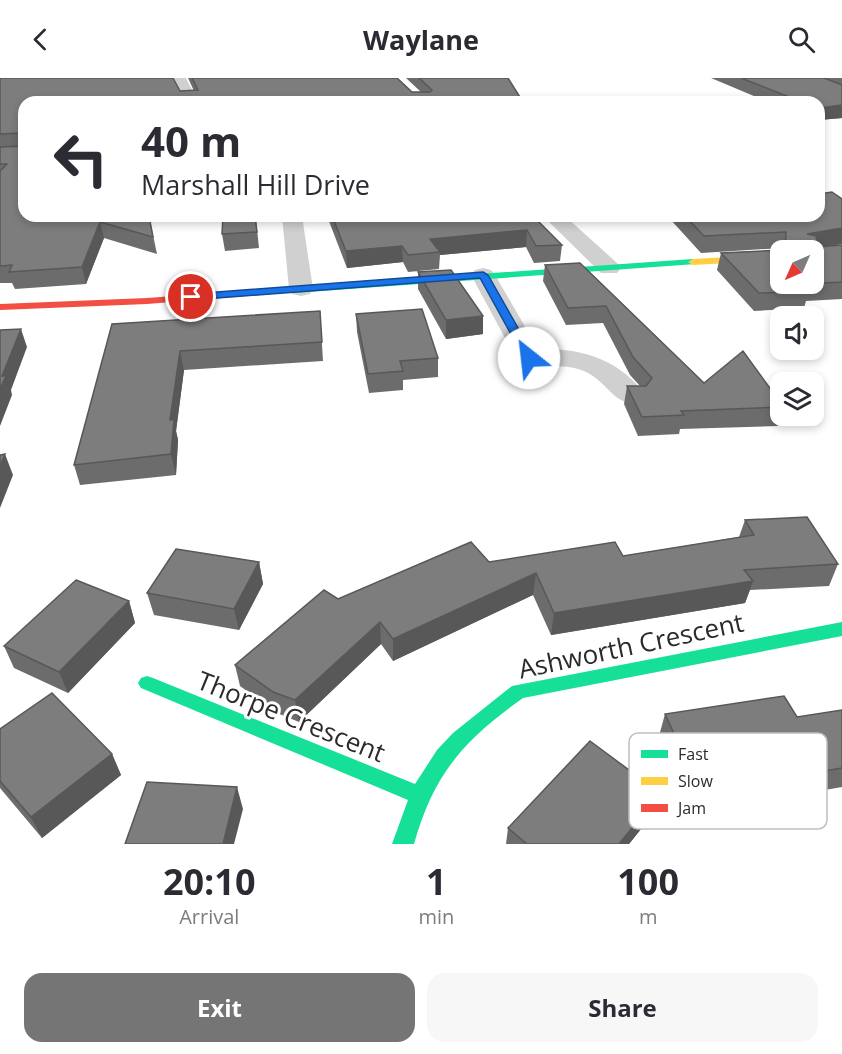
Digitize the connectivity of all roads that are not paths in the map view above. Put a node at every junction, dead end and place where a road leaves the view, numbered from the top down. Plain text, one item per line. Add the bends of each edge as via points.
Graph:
1 (179, 78) edge
2 (188, 96) edge
3 (293, 222) edge
4 (559, 222) edge
5 (770, 258) edge
6 (609, 268) junction
7 (483, 275) junction
8 (302, 289) junction
9 (0, 307) edge
10 (631, 396) edge
11 (842, 628) edge
12 (147, 683) dead end
13 (417, 794) junction
14 (403, 844) edge

1 - 2 street
3 - 8 street
4 - 6 street
5 - 6 street
6 - 7 street
7 - 8 street
7 - 10 street via 529,358 585,360 615,375
8 - 9 street
11 - 13 street, Ashworth Crescent via 518,691 479,716 454,741
12 - 13 street, Thorpe Crescent
13 - 14 street, Ashworth Crescent

